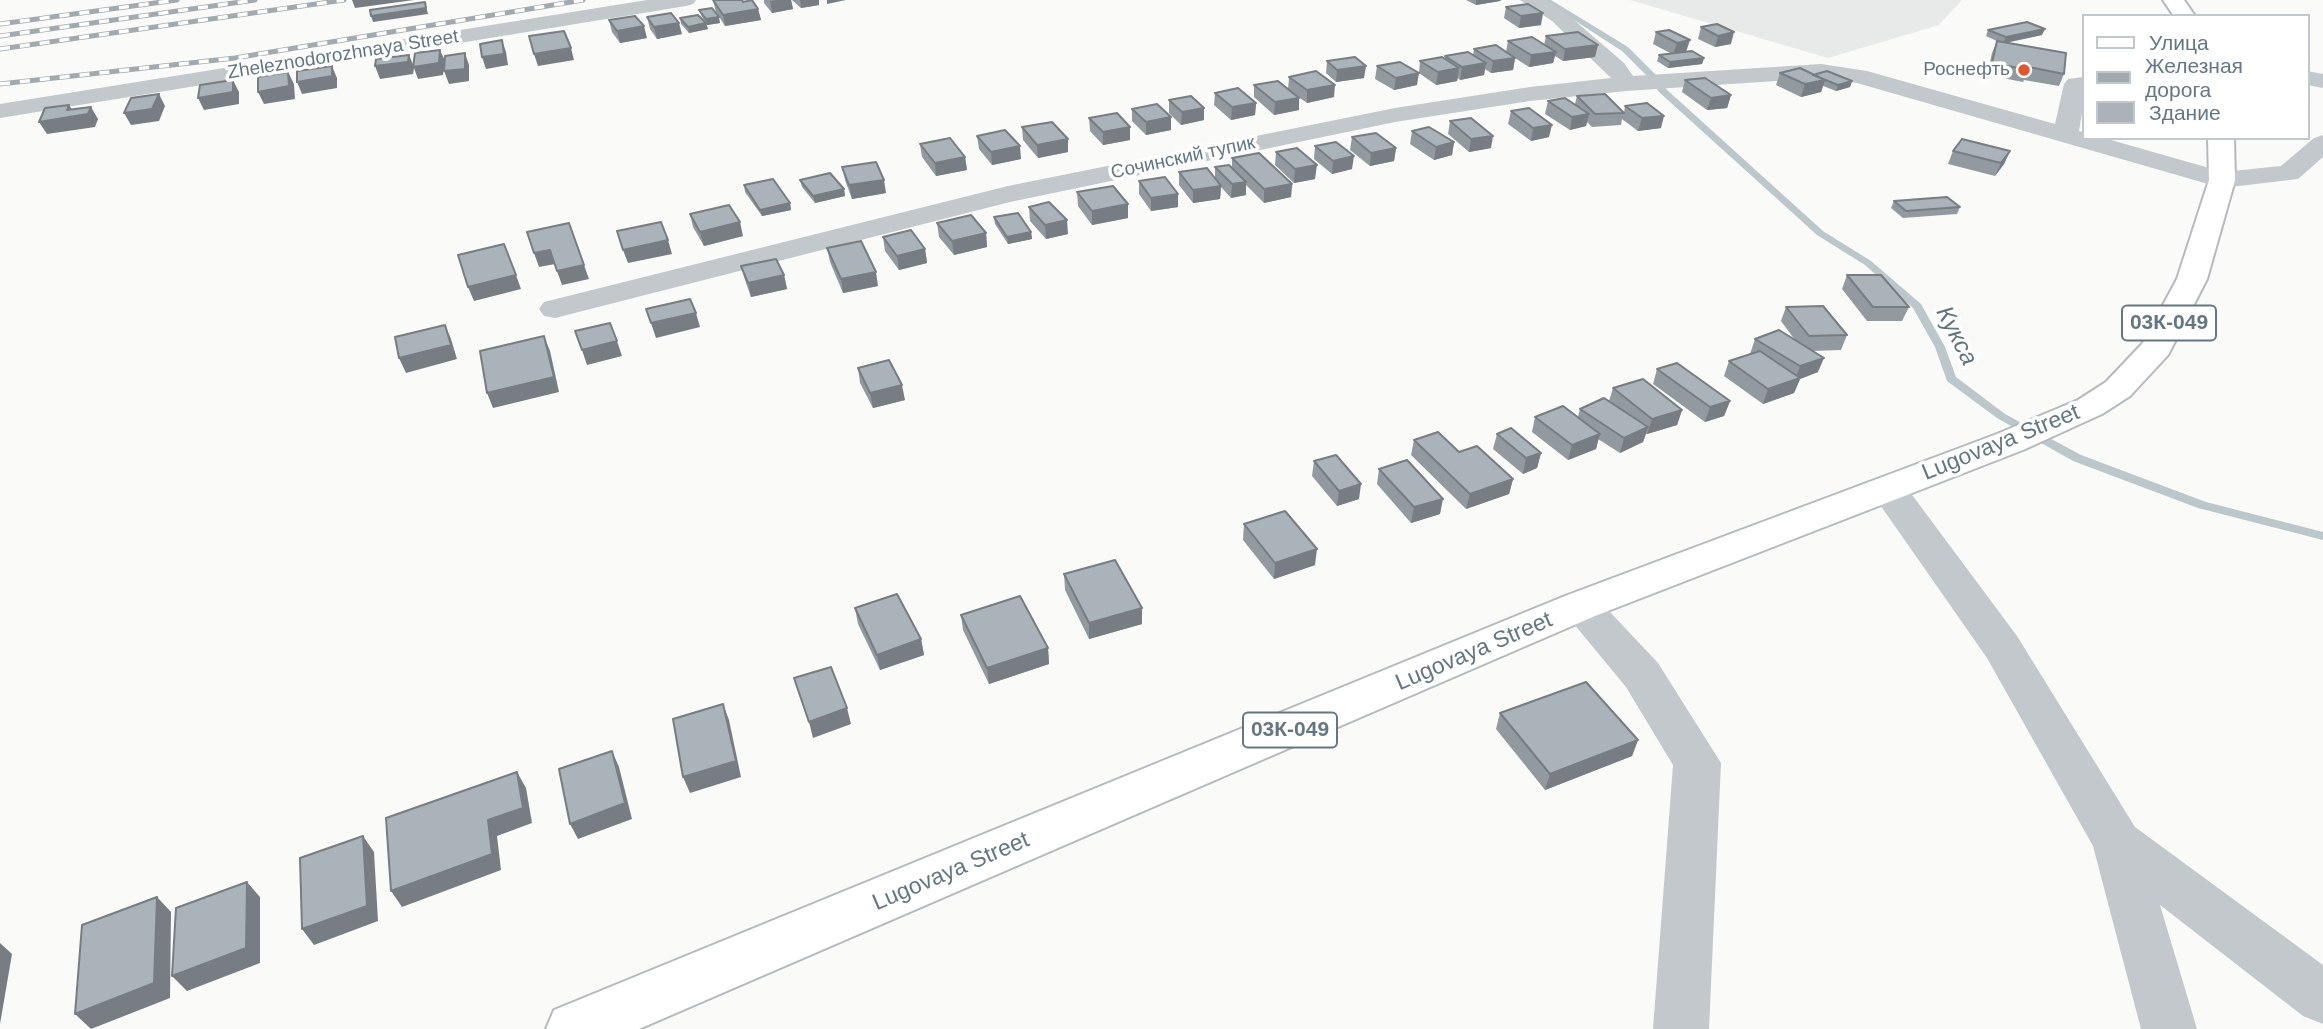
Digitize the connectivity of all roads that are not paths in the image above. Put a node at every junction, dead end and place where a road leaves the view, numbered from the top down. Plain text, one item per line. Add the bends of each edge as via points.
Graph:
1 (686, 0) edge
2 (1531, 0) edge
3 (1644, 83) junction
4 (2082, 83) edge
5 (0, 111) edge
6 (2065, 136) junction
7 (2221, 140) edge
8 (2323, 143) edge
9 (2222, 180) junction
10 (555, 309) dead end
11 (1888, 489) junction
12 (1580, 606) junction
13 (2117, 842) junction
14 (2323, 998) edge
15 (574, 1029) edge
16 (1681, 1029) edge
17 (2169, 1029) edge

1 - 5 street, Zheleznodorozhnaya Street
2 - 3 street via 1559,17 1616,68
3 - 6 street, Сочинский тупик via 1821,71 1859,76
3 - 10 street, Сочинский тупик via 1530,94 1395,115 1008,194
4 - 6 street via 2076,84
6 - 9 street, Сочинский тупик
7 - 9 main road, Lugovaya Street / 03К-049
8 - 9 street via 2290,173
9 - 11 main road, Lugovaya Street / 03К-049 via 2192,279 2156,348 2118,388 2090,407
11 - 12 main road, Lugovaya Street / 03К-049
11 - 13 street via 2002,647
12 - 15 main road, Lugovaya Street / 03К-049
12 - 16 street via 1642,675 1697,763
13 - 14 street
13 - 17 street

